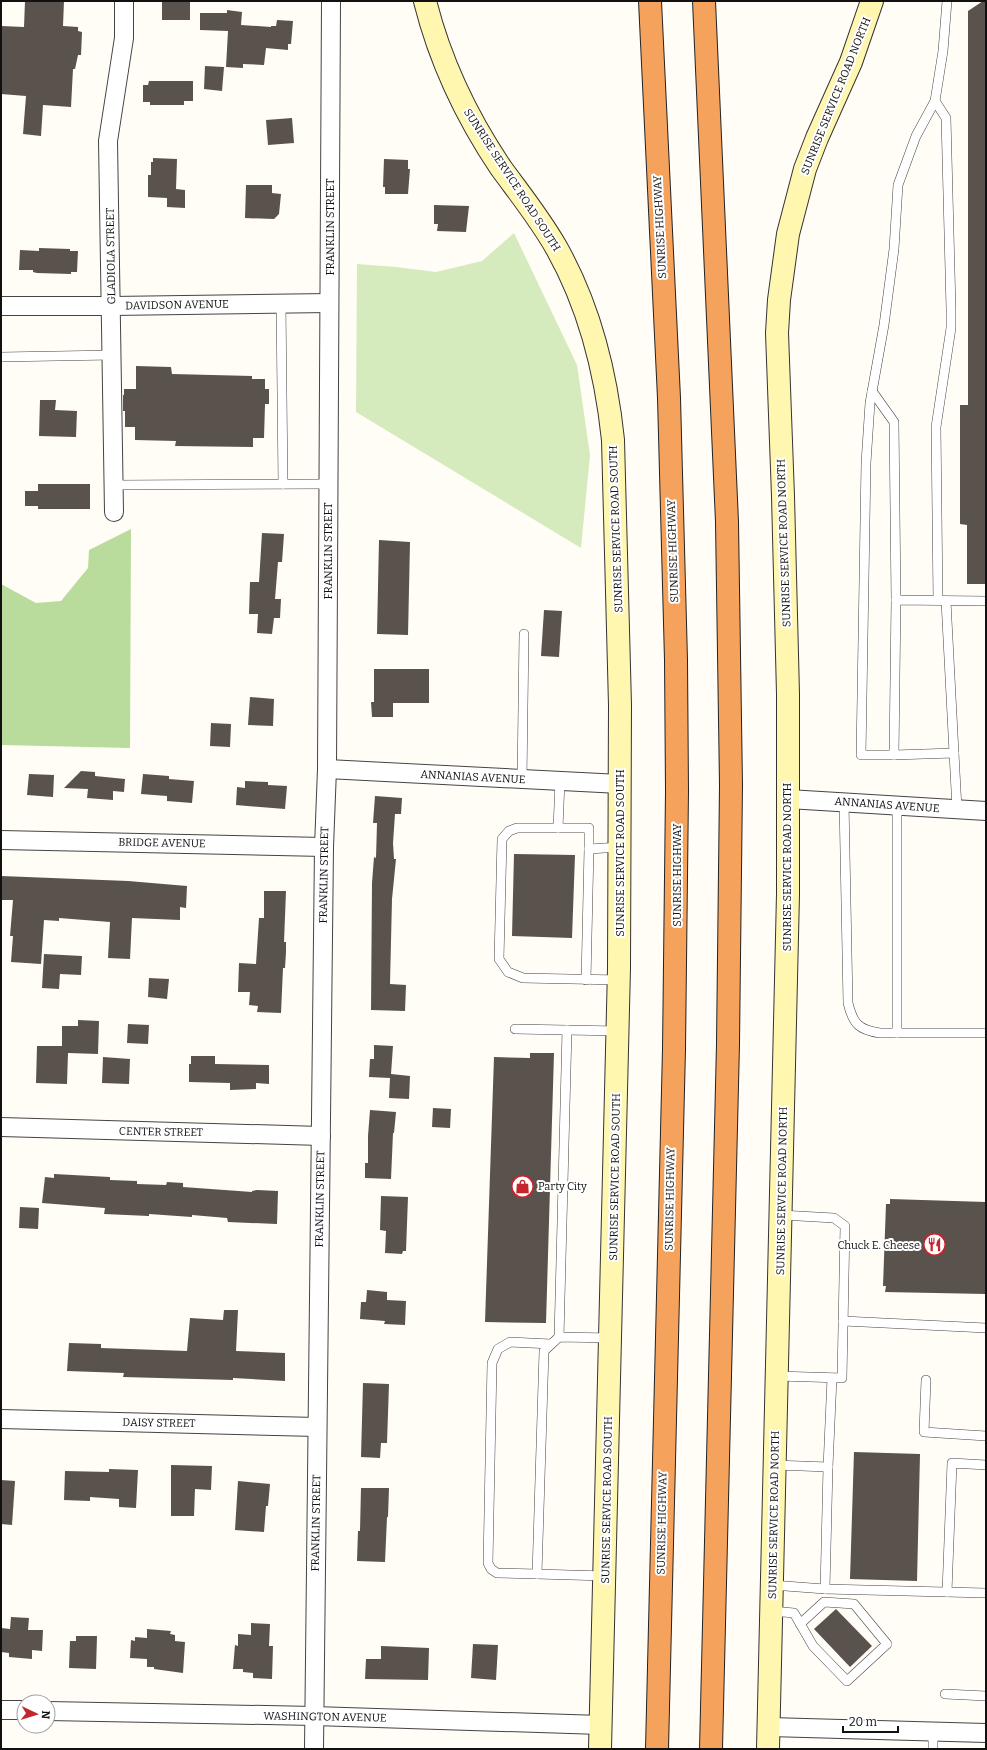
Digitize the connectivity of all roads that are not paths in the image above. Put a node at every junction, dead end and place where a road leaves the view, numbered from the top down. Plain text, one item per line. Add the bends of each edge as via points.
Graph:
1 (124, 1) edge
2 (331, 1) edge
3 (425, 1) edge
4 (650, 1) edge
5 (704, 1) edge
6 (872, 1) edge
7 (947, 1) edge
8 (935, 101) junction
9 (281, 304) junction
10 (329, 304) junction
11 (1, 306) edge
12 (112, 306) junction
13 (112, 355) junction
14 (1, 357) edge
15 (872, 391) junction
16 (283, 484) junction
17 (328, 484) junction
18 (114, 485) junction
19 (114, 512) dead end
20 (896, 600) junction
21 (942, 601) junction
22 (986, 601) edge
23 (524, 634) dead end
24 (954, 753) junction
25 (894, 755) junction
26 (327, 769) junction
27 (522, 780) junction
28 (560, 782) junction
29 (620, 784) junction
30 (788, 799) junction
31 (844, 802) junction
32 (897, 806) junction
33 (957, 809) junction
34 (986, 811) edge
35 (558, 828) junction
36 (1, 840) edge
37 (324, 847) junction
38 (620, 847) junction
39 (589, 849) junction
40 (586, 980) junction
41 (619, 980) junction
42 (515, 1029) dead end
43 (567, 1030) junction
44 (618, 1031) junction
45 (897, 1033) junction
46 (986, 1033) edge
47 (1, 1128) edge
48 (321, 1136) junction
49 (781, 1214) junction
50 (843, 1321) junction
51 (986, 1328) edge
52 (558, 1337) junction
53 (610, 1338) junction
54 (551, 1344) junction
55 (777, 1376) junction
56 (832, 1378) junction
57 (926, 1380) dead end
58 (1, 1419) edge
59 (317, 1426) junction
60 (986, 1436) edge
61 (986, 1464) edge
62 (775, 1465) junction
63 (828, 1467) junction
64 (537, 1574) junction
65 (605, 1576) junction
66 (772, 1585) junction
67 (825, 1589) junction
68 (947, 1592) junction
69 (986, 1594) edge
70 (772, 1612) junction
71 (800, 1624) junction
72 (945, 1694) dead end
73 (986, 1696) edge
74 (1, 1710) edge
75 (16, 1710) edge
76 (56, 1711) edge
77 (314, 1716) junction
78 (601, 1725) junction
79 (769, 1727) junction
80 (986, 1733) edge
81 (933, 1741) edge
82 (314, 1749) edge
83 (600, 1749) edge
84 (657, 1749) edge
85 (711, 1749) edge
86 (768, 1749) edge

1 - 12 street, GLADIOLA STREET via 124,38 108,141
2 - 10 street, FRANKLIN STREET
3 - 29 main road, SUNRISE SERVICE ROAD SOUTH via 439,50 466,110 540,222 572,279 596,342 604,372 610,407 615,472
4 - 84 highway, SUNRISE HIGHWAY via 669,414 676,637 677,784 674,1050
5 - 85 highway via 727,522 731,785 728,1036
6 - 30 main road, SUNRISE SERVICE ROAD NORTH via 851,62 805,169 788,234 779,300 778,368 784,512
7 - 8 lane
8 - 15 lane via 916,136 898,185 894,249
8 - 21 lane via 946,118 951,310 951,328 936,427
9 - 10 street, DAVIDSON AVENUE
9 - 12 street, DAVIDSON AVENUE
9 - 16 lane
10 - 17 street, FRANKLIN STREET
11 - 12 street, DAVIDSON AVENUE
12 - 13 street, GLADIOLA STREET
13 - 14 lane
13 - 18 street, GLADIOLA STREET
15 - 20 lane via 894,422
15 - 25 lane via 866,463 861,755
16 - 17 lane
16 - 18 lane
17 - 26 street, FRANKLIN STREET
18 - 19 street, GLADIOLA STREET
20 - 21 lane
20 - 25 lane
21 - 22 lane
21 - 24 lane
23 - 27 lane
24 - 25 lane
24 - 33 lane
26 - 27 street, ANNANIAS AVENUE
26 - 37 street, FRANKLIN STREET
27 - 28 street, ANNANIAS AVENUE
28 - 29 street, ANNANIAS AVENUE
28 - 35 lane
29 - 38 main road, SUNRISE SERVICE ROAD SOUTH
30 - 31 street, ANNANIAS AVENUE
30 - 49 main road, SUNRISE SERVICE ROAD NORTH
31 - 32 street, ANNANIAS AVENUE
31 - 45 lane via 850,1009 853,1020 863,1030
32 - 33 street, ANNANIAS AVENUE
32 - 45 lane
33 - 34 street, ANNANIAS AVENUE
35 - 39 lane via 589,828
35 - 40 lane via 517,828 509,831 502,839 499,959 508,972 523,978
36 - 37 street, BRIDGE AVENUE
37 - 48 street, FRANKLIN STREET
38 - 39 lane
38 - 41 main road, SUNRISE SERVICE ROAD SOUTH
39 - 40 lane
40 - 41 lane
41 - 44 main road, SUNRISE SERVICE ROAD SOUTH
42 - 43 lane
43 - 44 lane
43 - 52 lane
44 - 53 main road, SUNRISE SERVICE ROAD SOUTH
45 - 46 lane
47 - 48 street, CENTER STREET
48 - 59 street, FRANKLIN STREET
49 - 50 lane via 834,1218 845,1226
49 - 55 main road, SUNRISE SERVICE ROAD NORTH
50 - 51 lane
50 - 56 lane via 842,1378
52 - 53 lane
52 - 54 lane
53 - 65 main road, SUNRISE SERVICE ROAD SOUTH
54 - 64 lane via 544,1351
54 - 64 lane via 510,1342 498,1350 492,1363 488,1563 497,1573
55 - 56 lane
55 - 62 main road, SUNRISE SERVICE ROAD NORTH
56 - 63 lane
57 - 60 lane via 924,1432
58 - 59 street, DAISY STREET
59 - 77 street, FRANKLIN STREET
61 - 68 lane via 952,1463
62 - 63 lane
62 - 66 main road, SUNRISE SERVICE ROAD NORTH
63 - 67 lane
64 - 65 lane
65 - 78 main road, SUNRISE SERVICE ROAD SOUTH
66 - 67 lane
66 - 70 main road, SUNRISE SERVICE ROAD NORTH
67 - 68 lane
68 - 69 lane
70 - 71 lane via 794,1613
70 - 79 main road, SUNRISE SERVICE ROAD NORTH
71 - 71 lane via 813,1646 847,1681 887,1644 854,1604 824,1602
72 - 73 lane
74 - 75 street
76 - 77 street, WASHINGTON AVENUE
77 - 78 street, WASHINGTON AVENUE
77 - 82 street, FRANKLIN STREET
78 - 83 main road, SUNRISE SERVICE ROAD SOUTH
79 - 81 street
79 - 86 main road, SUNRISE SERVICE ROAD NORTH
80 - 81 street

